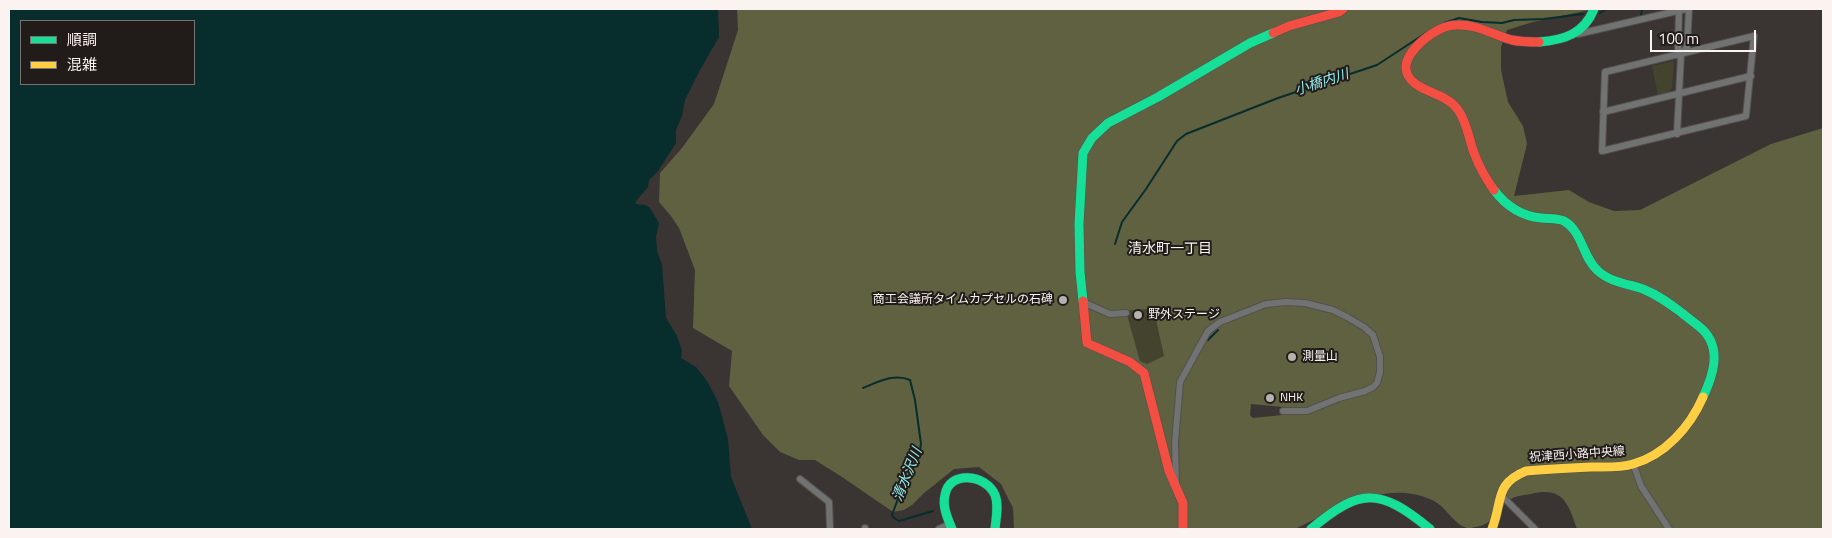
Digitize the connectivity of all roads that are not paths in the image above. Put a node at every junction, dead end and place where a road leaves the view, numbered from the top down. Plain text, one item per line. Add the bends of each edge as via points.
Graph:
1 (1343, 9) edge
2 (1688, 9) edge
3 (1679, 10) junction
4 (1592, 11) edge
5 (1574, 34) junction
6 (1681, 55) junction
7 (1751, 76) junction
8 (1678, 94) junction
9 (1603, 112) junction
10 (1677, 134) junction
11 (1083, 302) junction
12 (1126, 313) dead end
13 (1283, 411) dead end
14 (1633, 464) junction
15 (800, 479) dead end
16 (1176, 488) junction
17 (1500, 494) junction
18 (829, 502) junction
19 (837, 506) dead end
20 (951, 527) edge
21 (830, 529) edge
22 (939, 529) edge
23 (995, 529) edge
24 (1183, 529) edge
25 (1311, 529) edge
26 (1430, 529) edge
27 (1492, 529) edge
28 (1535, 529) edge
29 (1669, 529) edge

1 - 11 main road via 1289,26 1250,43 1158,98 1108,123 1092,138 1083,153 1080,184
2 - 3 street
2 - 6 street via 1687,47
3 - 5 street
3 - 6 street via 1678,48
4 - 5 main road
5 - 14 main road, 祝津西小路中央線 via 1539,42 1520,42 1484,28 1451,26 1433,33 1418,45 1408,57 1406,69 1414,83 1452,101 1461,112 1482,170 1501,199 1519,213 1564,222 1576,232 1597,270 1647,291 1670,305 1699,326 1711,341 1714,369 1695,414 1677,436
6 - 7 street via 1754,36
6 - 8 street
6 - 9 street via 1605,72
7 - 8 street
7 - 10 street via 1746,116
8 - 9 street
8 - 10 street
9 - 10 street via 1602,151
11 - 12 street via 1110,314
11 - 16 main road via 1086,343 1130,362 1144,373
13 - 16 street via 1307,411 1373,387 1380,372 1380,357 1373,335 1333,310 1286,302 1266,304 1220,322 1208,331 1180,382 1175,442
14 - 17 main road, 祝津西小路中央線 via 1526,471 1508,480
14 - 29 street via 1641,486
15 - 18 street
16 - 24 main road via 1182,503
17 - 27 main road, 祝津西小路中央線
17 - 28 street
18 - 19 street
18 - 21 street
20 - 22 street
20 - 23 main road via 945,509 945,494 959,480 975,478 992,489 996,497
25 - 26 main road via 1346,502 1367,497 1390,500 1402,506

